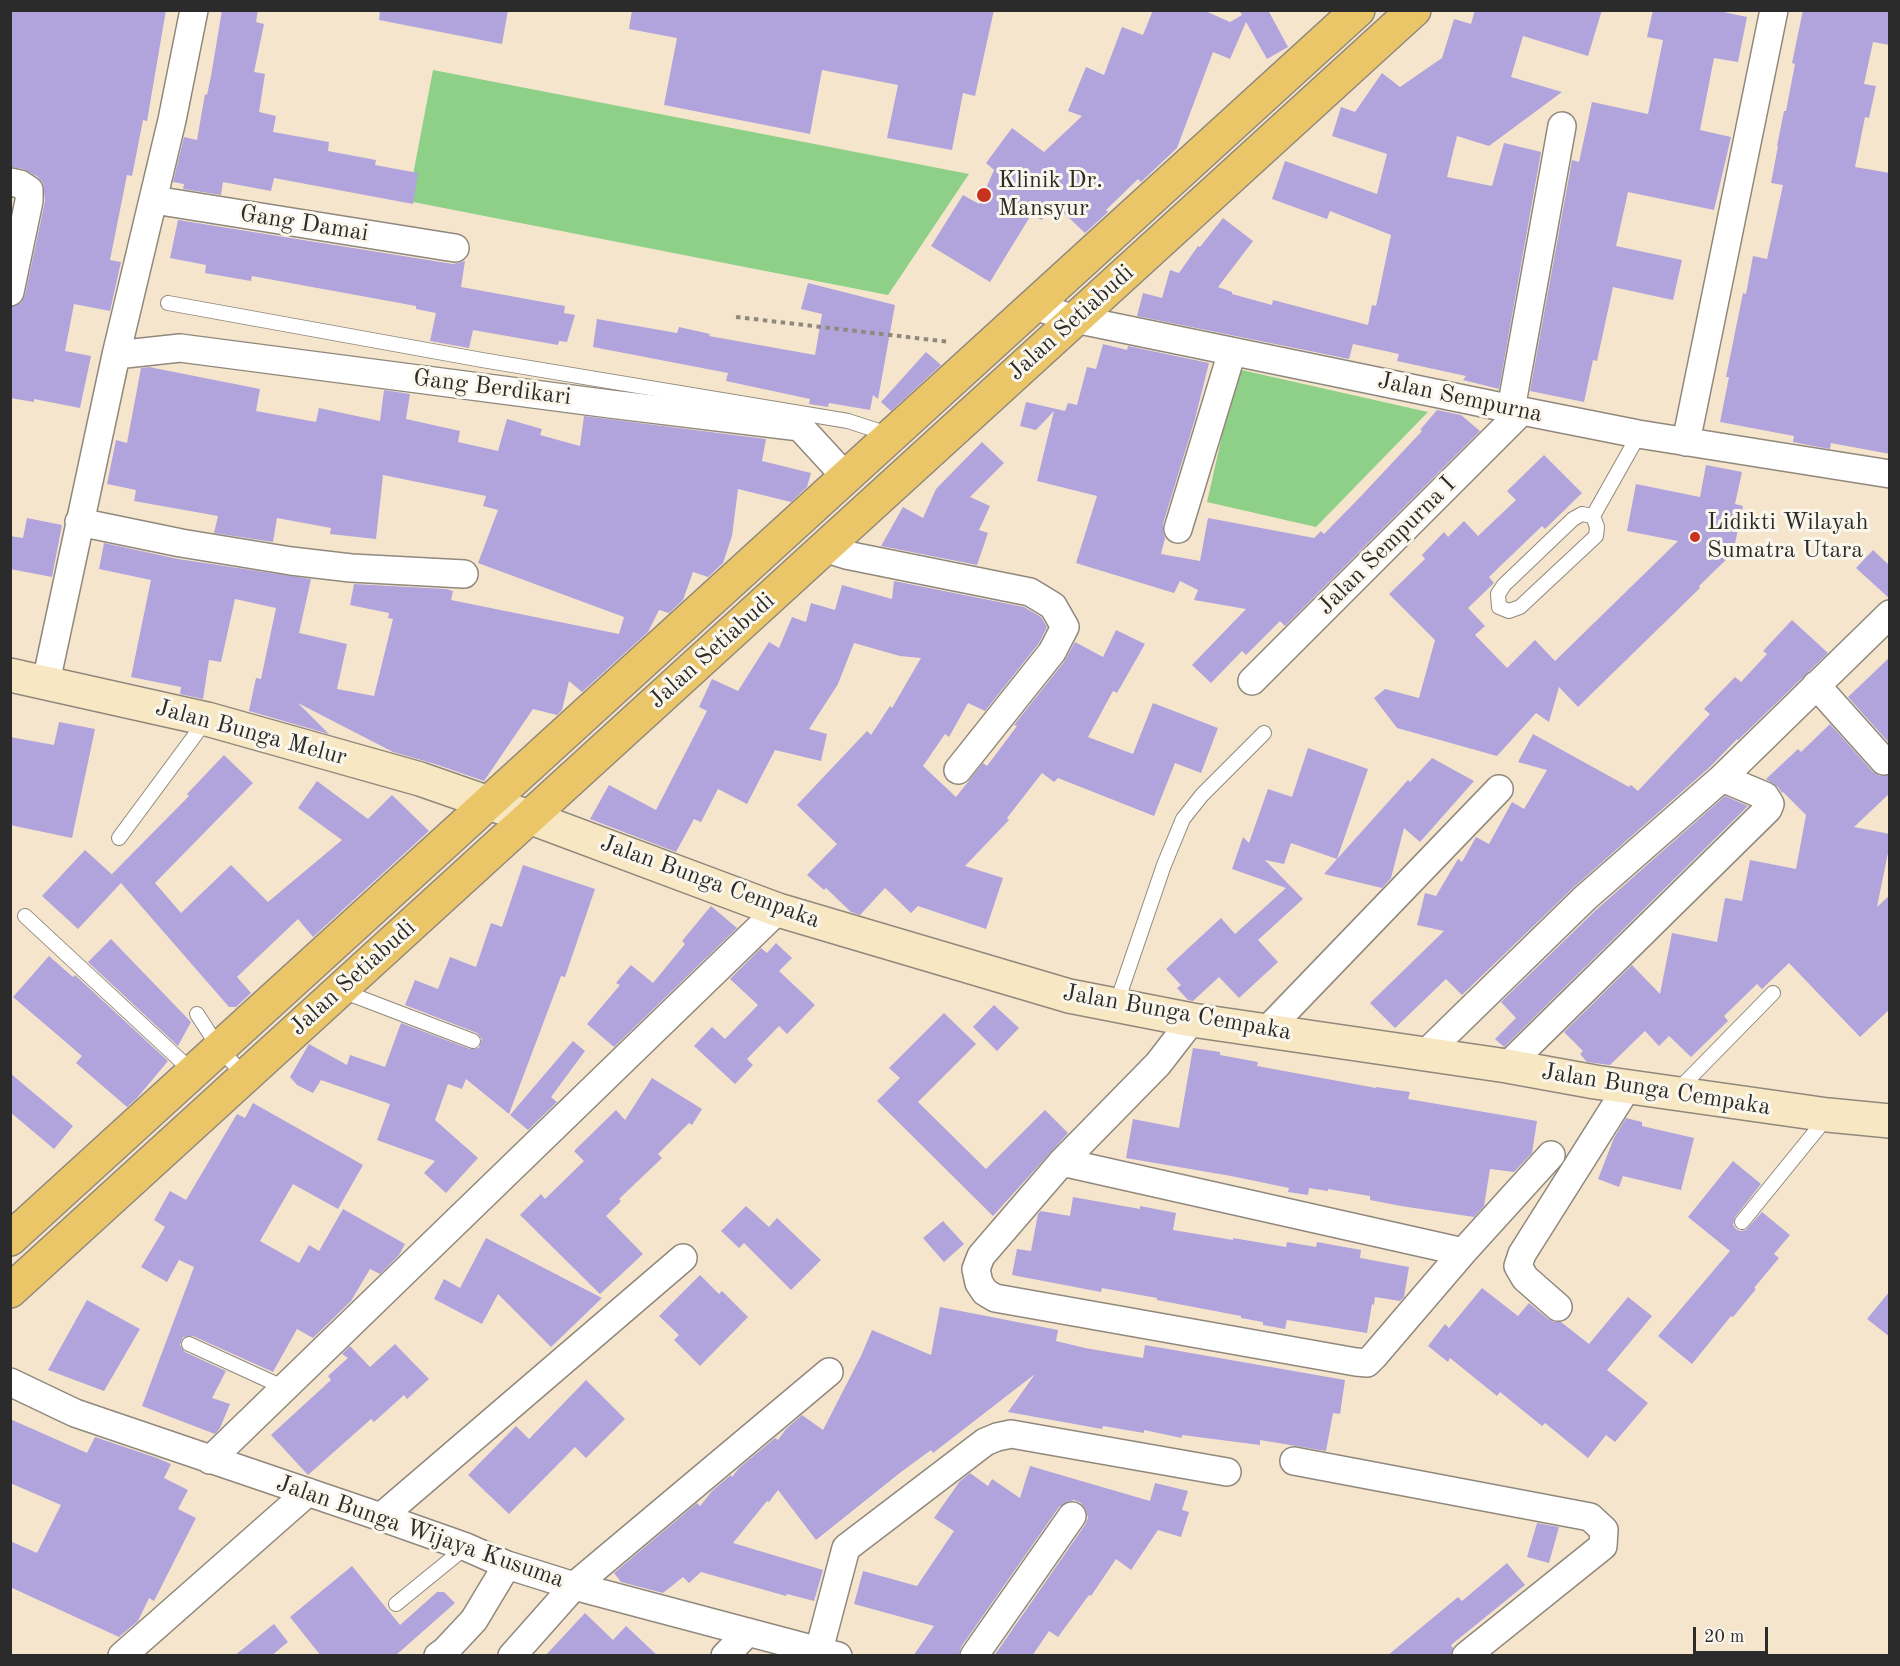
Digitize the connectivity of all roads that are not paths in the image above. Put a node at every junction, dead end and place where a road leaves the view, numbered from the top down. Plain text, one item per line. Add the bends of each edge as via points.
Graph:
1 (194, 10) edge
2 (1358, 10) edge
3 (1414, 10) edge
4 (1774, 10) edge
5 (1562, 126) dead end
6 (10, 182) edge
7 (153, 200) junction
8 (455, 248) dead end
9 (10, 292) edge
10 (168, 303) dead end
11 (1034, 306) junction
12 (1075, 319) junction
13 (1232, 352) junction
14 (116, 355) junction
15 (1516, 410) junction
16 (1638, 434) junction
17 (892, 435) junction
18 (1686, 442) junction
19 (1890, 474) edge
20 (846, 477) junction
21 (1593, 516) junction
22 (79, 522) junction
23 (1178, 529) dead end
24 (824, 548) junction
25 (464, 574) dead end
26 (1890, 614) edge
27 (10, 675) edge
28 (1252, 681) dead end
29 (46, 682) junction
30 (1816, 685) junction
31 (207, 719) junction
32 (1264, 733) dead end
33 (1884, 761) dead end
34 (958, 770) dead end
35 (1722, 778) junction
36 (1499, 789) dead end
37 (488, 803) junction
38 (529, 817) junction
39 (119, 838) dead end
40 (778, 909) junction
41 (25, 916) dead end
42 (340, 990) junction
43 (1773, 993) dead end
44 (1116, 1005) junction
45 (197, 1014) dead end
46 (1192, 1020) junction
47 (1267, 1030) junction
48 (473, 1041) dead end
49 (219, 1048) junction
50 (1425, 1054) junction
51 (1507, 1066) junction
52 (193, 1072) junction
53 (246, 1076) junction
54 (1628, 1086) junction
55 (1675, 1093) junction
56 (1828, 1115) junction
57 (1890, 1121) edge
58 (1551, 1155) dead end
59 (1062, 1162) junction
60 (1742, 1222) dead end
61 (11, 1238) edge
62 (1463, 1252) junction
63 (683, 1258) dead end
64 (10, 1291) edge
65 (1558, 1307) dead end
66 (189, 1344) dead end
67 (829, 1371) dead end
68 (10, 1382) edge
69 (285, 1388) junction
70 (210, 1460) junction
71 (1294, 1461) dead end
72 (1227, 1472) dead end
73 (308, 1492) junction
74 (381, 1516) junction
75 (1072, 1516) dead end
76 (466, 1547) junction
77 (507, 1565) junction
78 (574, 1586) junction
79 (396, 1604) dead end
80 (748, 1632) junction
81 (828, 1653) edge
82 (122, 1656) edge
83 (438, 1656) edge
84 (512, 1656) edge
85 (725, 1656) edge
86 (974, 1656) edge
87 (1466, 1656) edge

1 - 7 street
2 - 11 main road, Jalan Setiabudi
3 - 12 main road, Jalan Setiabudi
4 - 18 street
5 - 15 street
6 - 9 street via 29,190
7 - 8 street, Gang Damai
7 - 14 street
10 - 17 lane via 848,421
11 - 12 street, Jalan Sempurna
11 - 17 main road, Jalan Setiabudi
12 - 13 street, Jalan Sempurna
12 - 24 main road, Jalan Setiabudi
13 - 15 street, Jalan Sempurna
13 - 23 street
14 - 20 street, Gang Berdikari via 180,348 800,427
14 - 22 street
15 - 16 street, Jalan Sempurna
15 - 28 street, Jalan Sempurna I
16 - 18 street, Jalan Sempurna
16 - 21 lane
17 - 20 main road, Jalan Setiabudi
18 - 19 street, Jalan Sempurna
20 - 37 main road, Jalan Setiabudi
21 - 21 lane via 1596,536 1520,607 1509,611 1499,607 1498,594 1503,585 1573,519 1582,514
22 - 25 street via 291,561
22 - 29 street
24 - 34 street via 1030,592 1053,606 1065,627 1052,652
24 - 38 main road, Jalan Setiabudi
26 - 30 street
27 - 29 street, Jalan Bunga Melur
29 - 31 street, Jalan Bunga Melur
30 - 33 street
30 - 35 street
31 - 37 street, Jalan Bunga Melur via 420,779
31 - 39 lane
32 - 44 lane via 1182,819
35 - 50 street via 1585,898
35 - 51 street via 1765,796 1770,804 1768,809
36 - 47 street
37 - 38 street, Jalan Bunga Cempaka
37 - 49 main road, Jalan Setiabudi
38 - 40 street, Jalan Bunga Cempaka
38 - 42 main road, Jalan Setiabudi
40 - 44 street, Jalan Bunga Cempaka via 1069,996
40 - 69 street
41 - 52 lane
42 - 48 lane
42 - 53 main road, Jalan Setiabudi
43 - 55 lane
44 - 46 street, Jalan Bunga Cempaka
45 - 49 lane
46 - 47 street, Jalan Bunga Cempaka
46 - 59 street via 1158,1065
47 - 50 street, Jalan Bunga Cempaka
49 - 52 main road, Jalan Setiabudi
49 - 53 lane
50 - 51 street, Jalan Bunga Cempaka
51 - 54 street, Jalan Bunga Cempaka
52 - 61 main road, Jalan Setiabudi
53 - 64 main road, Jalan Setiabudi
54 - 55 street, Jalan Bunga Cempaka
54 - 65 street via 1518,1266 1525,1278
55 - 56 street, Jalan Bunga Cempaka
56 - 57 street, Jalan Bunga Cempaka
56 - 60 lane
58 - 62 street
59 - 62 street
59 - 62 street via 981,1256 976,1269 979,1283 995,1298 1367,1363
63 - 74 street
66 - 69 lane
67 - 78 street
68 - 70 street, Jalan Bunga Wijaya Kusuma via 75,1413
69 - 70 street
70 - 73 street, Jalan Bunga Wijaya Kusuma
71 - 87 street via 1590,1517 1604,1530 1603,1546
72 - 81 street via 1011,1434 997,1437 846,1548
73 - 74 street, Jalan Bunga Wijaya Kusuma
73 - 82 street
74 - 76 street, Jalan Bunga Wijaya Kusuma
75 - 86 street
76 - 77 street, Jalan Bunga Wijaya Kusuma
76 - 79 lane
77 - 78 street, Jalan Bunga Wijaya Kusuma
77 - 83 street via 474,1620
78 - 80 street, Jalan Bunga Wijaya Kusuma
78 - 84 street
80 - 81 street, Jalan Bunga Wijaya Kusuma
80 - 85 street

